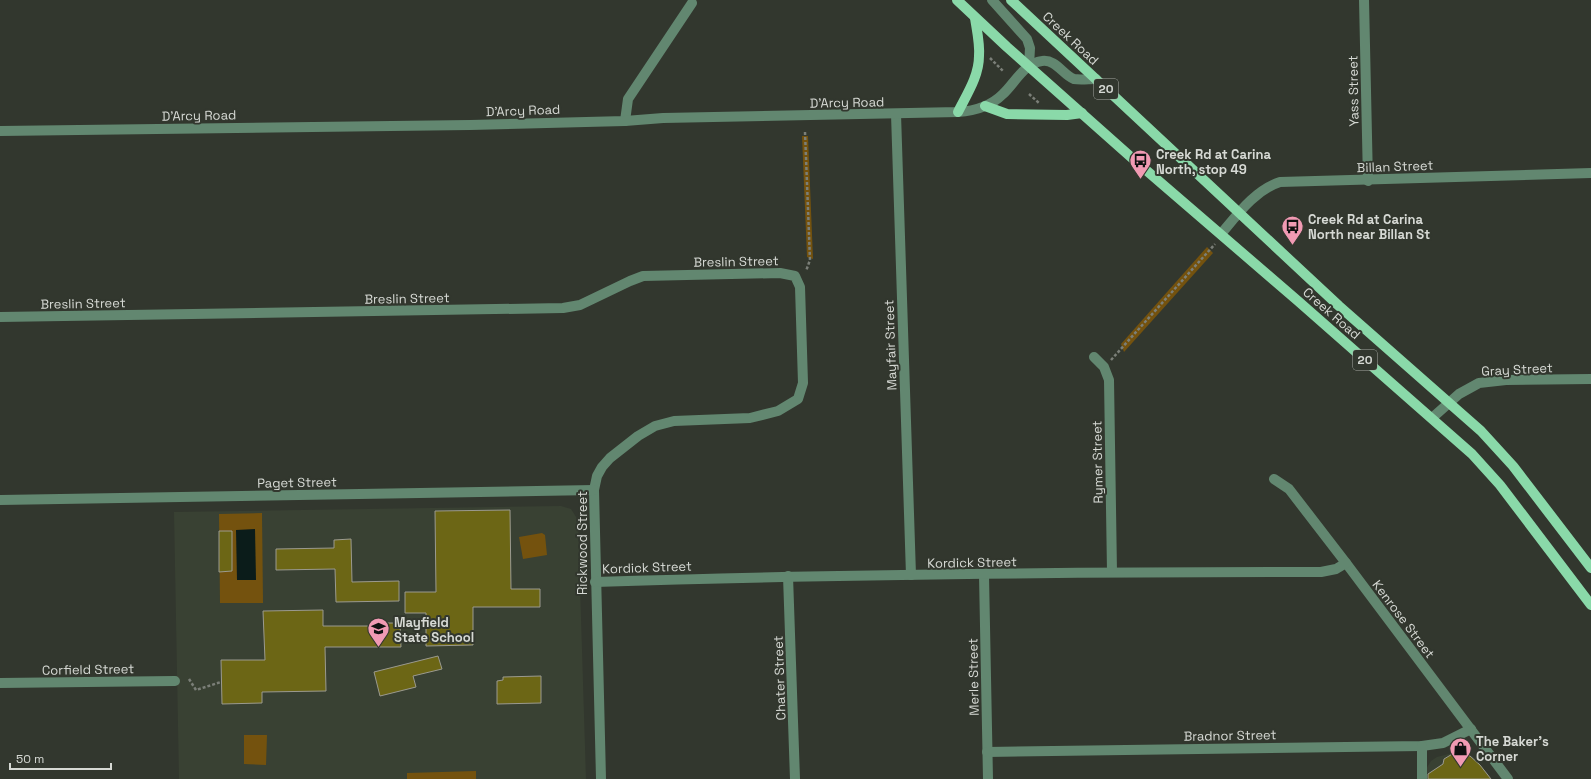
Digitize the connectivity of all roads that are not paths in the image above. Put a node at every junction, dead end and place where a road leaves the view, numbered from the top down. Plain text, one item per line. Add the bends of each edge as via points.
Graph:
1 (958, 0) edge
2 (992, 0) edge
3 (1011, 0) edge
4 (1364, 0) edge
5 (692, 3) dead end
6 (975, 18) junction
7 (1029, 66) junction
8 (1096, 79) junction
9 (985, 106) junction
10 (958, 112) junction
11 (1082, 113) junction
12 (896, 114) junction
13 (625, 121) junction
14 (0, 131) edge
15 (1591, 173) edge
16 (1368, 181) junction
17 (1238, 214) junction
18 (1220, 234) junction
19 (800, 287) joint
20 (0, 317) edge
21 (1094, 357) dead end
22 (1591, 379) edge
23 (1449, 403) junction
24 (1432, 418) junction
25 (1274, 479) dead end
26 (594, 490) junction
27 (0, 500) edge
28 (1346, 563) junction
29 (1591, 568) edge
30 (1112, 572) junction
31 (911, 575) junction
32 (984, 575) junction
33 (788, 576) junction
34 (595, 582) junction
35 (1591, 605) edge
36 (175, 681) dead end
37 (0, 683) edge
38 (1471, 729) junction
39 (1422, 746) junction
40 (987, 752) junction
41 (601, 779) edge
42 (795, 779) edge
43 (988, 779) edge
44 (1422, 779) edge
45 (1508, 779) edge

1 - 6 main road, Creek Road / 20
2 - 7 street via 1027,39 1030,48
3 - 8 main road, Creek Road / 20
4 - 16 street, Yass Street
5 - 13 street via 628,99
6 - 7 main road, Creek Road / 20
6 - 10 main road via 978,68
7 - 8 street, Creek Road via 1045,61 1074,79
7 - 9 street, D'Arcy Road via 1003,94
7 - 11 main road, Creek Road / 20
8 - 17 main road, Creek Road / 20
9 - 10 street, D'Arcy Road
9 - 11 main road via 1007,114
10 - 12 street, D'Arcy Road
11 - 18 main road, Creek Road / 20
12 - 13 street, D'Arcy Road via 663,118
12 - 31 street, Mayfair Street
13 - 14 street, D'Arcy Road
15 - 16 street, Billan Street
16 - 17 street, Billan Street via 1280,182 1260,193
17 - 18 street, Billan Street
17 - 23 main road, Creek Road / 20
18 - 24 main road, Creek Road / 20
19 - 20 street, Breslin Street via 794,276 780,273 643,276 580,305 562,308
19 - 26 street, Rickwood Street via 803,383 798,399 778,410 750,418 674,421 655,426 610,458 600,472
21 - 30 street, Rymer Street via 1104,367 1109,380
22 - 23 street, Gray Street via 1482,382 1472,385
23 - 24 street, Gray Street
23 - 29 main road, Creek Road / 20 via 1513,466
24 - 35 main road, Creek Road / 20 via 1472,454 1500,485
25 - 28 street, Kenrose Street via 1289,490
26 - 27 street, Paget Street
26 - 34 street, Rickwood Street
28 - 30 street, Kordick Street via 1336,569 1321,572
28 - 38 street, Kenrose Street
30 - 32 street, Kordick Street
31 - 32 street, Kordick Street
31 - 33 street, Kordick Street
32 - 40 street, Merle Street
33 - 34 street, Kordick Street
33 - 42 street, Chater Street
34 - 41 street, Rickwood Street
36 - 37 street, Corfield Street
38 - 39 street, Bradnor Street via 1443,744
38 - 45 street, Kenrose Street
39 - 40 street, Bradnor Street
39 - 44 street
40 - 43 street, Merle Street

